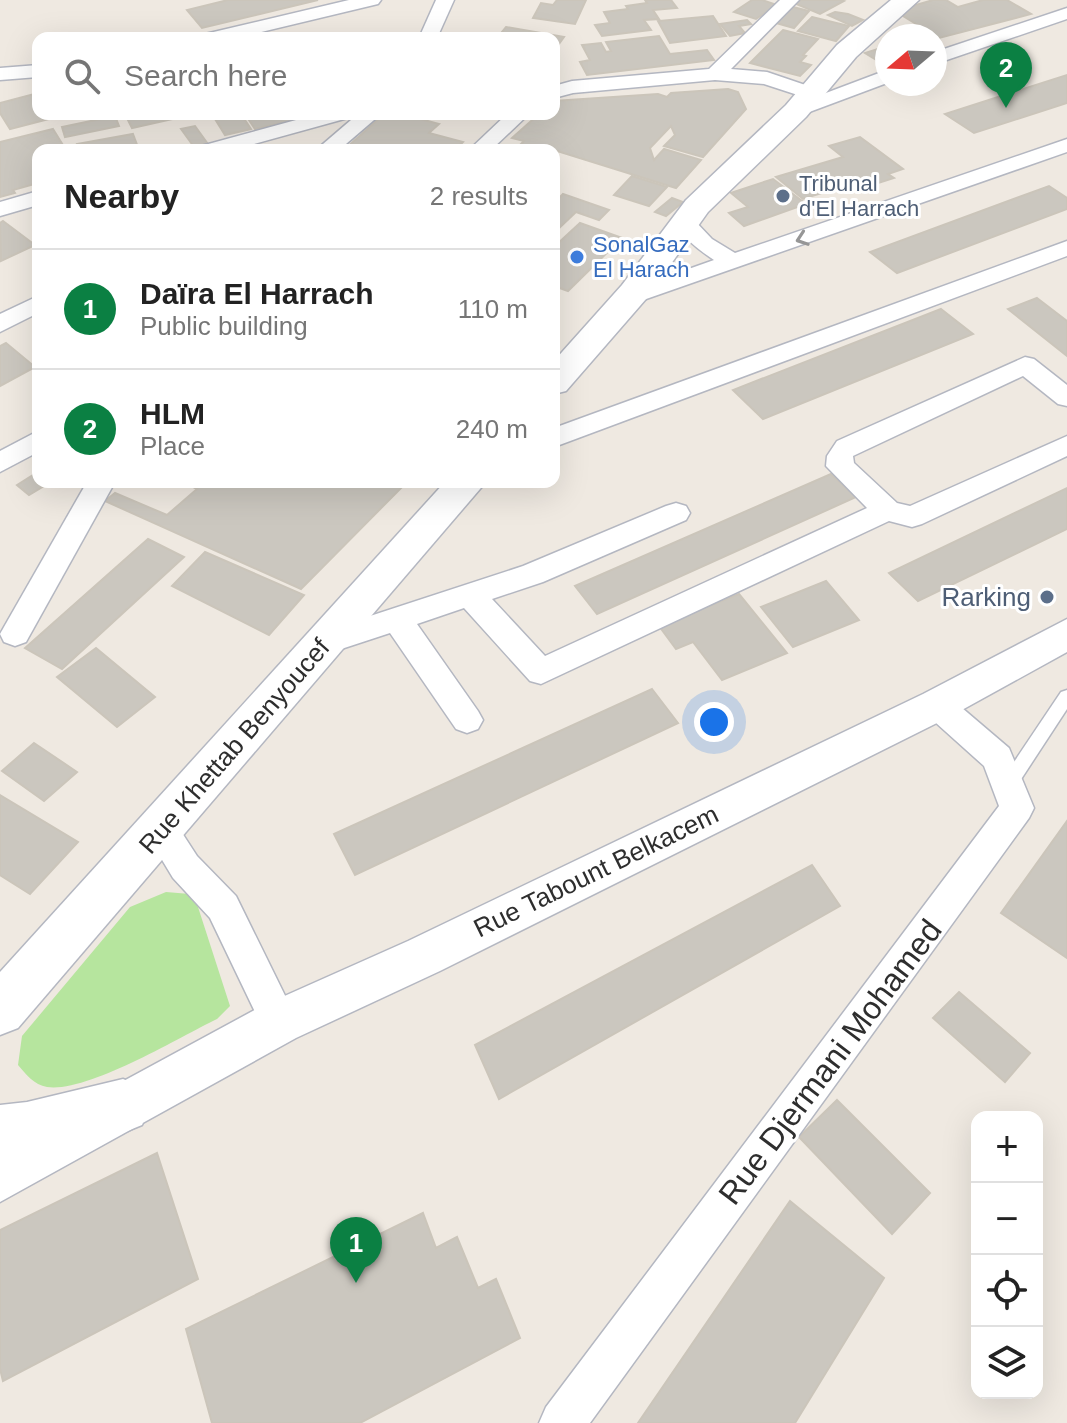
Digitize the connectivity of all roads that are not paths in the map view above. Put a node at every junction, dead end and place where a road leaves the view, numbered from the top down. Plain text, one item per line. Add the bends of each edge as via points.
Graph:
1 (372, 0) edge
2 (445, 0) edge
3 (790, 0) edge
4 (907, 0) edge
5 (1033, 0) edge
6 (1064, 14) edge
7 (237, 32) edge
8 (431, 32) edge
9 (947, 54) edge
10 (32, 71) edge
11 (0, 74) edge
12 (715, 74) junction
13 (875, 80) edge
14 (560, 90) edge
15 (803, 102) junction
16 (319, 120) edge
17 (364, 120) edge
18 (512, 120) edge
19 (230, 144) edge
20 (334, 144) edge
21 (486, 144) edge
22 (1062, 152) edge
23 (32, 200) edge
24 (0, 209) edge
25 (686, 225) junction
26 (1067, 248) edge
27 (734, 263) junction
28 (629, 298) junction
29 (32, 306) edge
30 (0, 324) edge
31 (560, 376) edge
32 (1067, 398) edge
33 (560, 436) edge
34 (32, 444) edge
35 (1067, 445) edge
36 (0, 463) edge
37 (98, 488) edge
38 (462, 488) edge
39 (887, 510) junction
40 (676, 513) dead end
41 (469, 594) junction
42 (396, 618) junction
43 (15, 634) dead end
44 (1067, 634) edge
45 (326, 642) junction
46 (1067, 696) edge
47 (937, 705) junction
48 (467, 720) dead end
49 (1008, 785) junction
50 (161, 830) junction
51 (0, 1010) edge
52 (279, 1022) junction
53 (123, 1106) junction
54 (0, 1133) edge
55 (0, 1176) edge
56 (562, 1423) edge

1 - 7 street
2 - 8 street
3 - 12 street
4 - 15 main road via 878,21
5 - 6 street
6 - 9 street
10 - 11 street
12 - 14 street
12 - 15 street via 767,78
13 - 15 street
15 - 25 main road via 697,206
16 - 19 street
17 - 20 street
18 - 21 street
22 -> 27 street
23 - 24 street
25 - 27 street
25 - 28 main road
26 - 33 street
27 - 28 street
28 - 31 main road
29 - 30 street
32 - 39 street via 1025,365 846,447 840,466
34 - 36 street
35 - 39 street via 912,517
37 - 43 street
38 - 45 main road, Rue Khettab Benyoucef
39 - 41 street via 541,672
40 - 41 street via 533,574
41 - 42 street
42 - 45 street
42 - 48 street
44 - 47 street, Rue Tabount Belkacem
45 - 50 main road, Rue Khettab Benyoucef
46 - 49 lane
47 - 49 street, Rue Djermani Mohamed via 997,758
47 - 52 street, Rue Tabount Belkacem
49 - 56 street, Rue Djermani Mohamed via 1017,808 1009,820
50 - 51 main road, Rue Khettab Benyoucef
50 - 52 street via 185,867 223,907
52 - 53 street, Rue Tabount Belkacem
53 - 54 main road
53 - 55 street, Rue Tabount Belkacem

